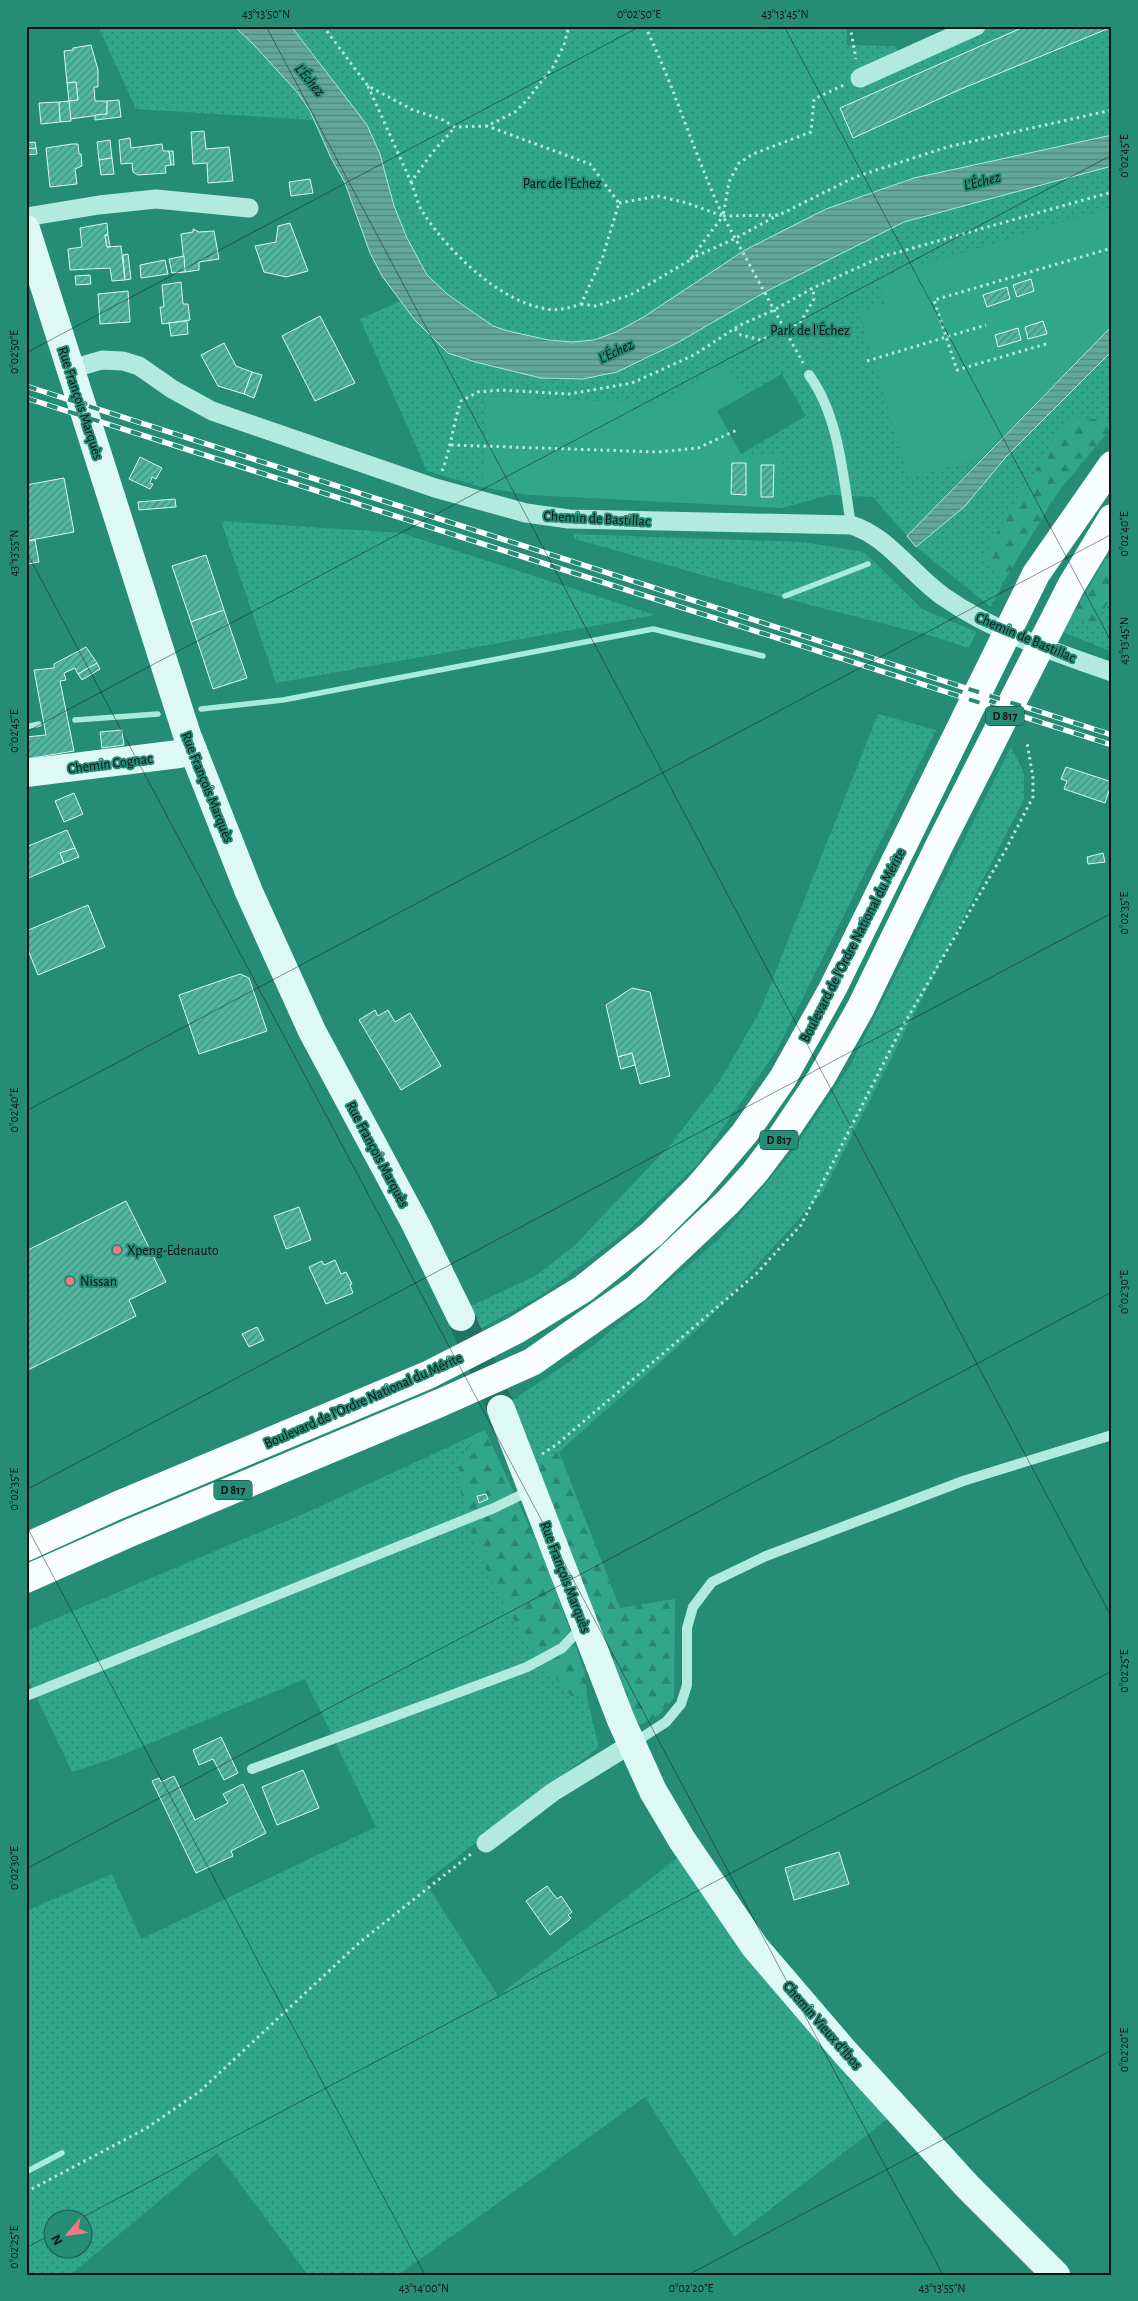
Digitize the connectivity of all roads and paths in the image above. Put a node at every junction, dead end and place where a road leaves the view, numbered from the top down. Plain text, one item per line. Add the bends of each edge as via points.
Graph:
1 (323, 26) edge
2 (569, 26) edge
3 (645, 26) edge
4 (850, 26) edge
5 (976, 26) edge
6 (860, 78) junction
7 (368, 86) junction
8 (1112, 110) edge
9 (487, 126) junction
10 (454, 127) junction
11 (412, 182) junction
12 (1112, 192) edge
13 (619, 203) junction
14 (249, 208) dead end
15 (779, 214) junction
16 (723, 216) junction
17 (26, 217) edge
18 (26, 229) edge
19 (737, 240) junction
20 (1112, 248) edge
21 (690, 260) junction
22 (814, 288) junction
23 (580, 304) junction
24 (774, 310) junction
25 (986, 325) dead end
26 (734, 329) junction
27 (785, 330) junction
28 (946, 338) junction
29 (1046, 344) dead end
30 (867, 361) dead end
31 (71, 369) junction
32 (809, 375) joint
33 (737, 430) dead end
34 (450, 445) junction
35 (1112, 465) edge
36 (434, 488) junction
37 (1112, 518) edge
38 (851, 525) junction
39 (1112, 672) edge
40 (1027, 742) dead end
41 (193, 750) junction
42 (26, 773) edge
43 (461, 1317) tunnel mouth
44 (501, 1409) tunnel mouth
45 (1112, 1435) edge
46 (527, 1478) junction
47 (26, 1547) edge
48 (26, 1579) edge
49 (584, 1624) junction
50 (26, 1696) edge
51 (631, 1744) junction
52 (252, 1769) dead end
53 (486, 1843) joint
54 (26, 2192) edge
55 (1056, 2275) edge

1 - 7 path
2 - 9 path via 553,67 527,100 515,112
3 - 16 path
4 - 6 path
5 - 6 street
6 - 16 path via 814,99 811,132 752,154 739,163 729,182
7 - 10 path via 413,110 441,118
7 - 11 path
8 - 15 path via 947,147 855,177
9 - 10 path
9 - 13 path via 590,164
10 - 11 path
11 - 23 path via 421,210 448,244 476,272 505,294 546,309 565,309
12 - 22 path via 881,257
13 - 16 path via 658,196
13 - 23 path via 604,256
14 - 17 street via 156,199
15 - 16 path
15 - 19 path
16 - 19 path
16 - 21 path
18 - 31 street, Rue François Marquès
19 - 21 path
19 - 24 path
20 - 28 path via 934,300
21 - 23 path via 630,295 596,306
22 - 24 path
22 - 27 path via 814,299 800,323
24 - 26 path
24 - 27 path
25 - 28 path
26 - 27 path via 741,335 761,340
26 - 34 path via 694,355 632,384 569,394 501,390 478,392 461,401
27 - 32 path
28 - 29 path via 957,370
28 - 30 path
31 - 36 street, Chemin de Bastillac via 102,360 139,366 172,389 212,410
31 - 41 street, Rue François Marquès
32 - 38 lane via 822,393 830,413
33 - 34 path via 698,448 658,452
34 - 36 path
35 - 47 main road, Boulevard de l'Ordre National du Mérite / D 817 via 1036,574 833,988 783,1078 744,1134 697,1190 652,1234 583,1289 516,1330 428,1375
36 - 38 street, Chemin de Bastillac via 526,513 569,519
37 - 48 main road, D 817 via 1071,586 860,1009 821,1078 755,1172 728,1202 636,1289 532,1362
38 - 39 street, Chemin de Bastillac via 867,530 943,597 988,623
40 - 46 path via 1033,797 900,1032 802,1225 756,1274 556,1445
41 - 42 street, Chemin Cognac
41 - 43 street, Rue François Marquès via 249,892 312,1031 416,1225
44 - 46 street, Rue François Marquès
45 - 51 lane via 963,1482 766,1556 712,1582 693,1607 687,1628 687,1685 681,1704 666,1722
46 - 49 street, Rue François Marquès
46 - 50 lane via 494,1508
49 - 51 street, Rue François Marquès
49 - 52 lane via 562,1648 527,1667
51 - 53 street via 554,1792
51 - 55 street, Chemin Vieux d'Ibos via 653,1791 682,1840 754,1947 968,2188
53 - 54 path via 360,1942 199,2092 145,2129

